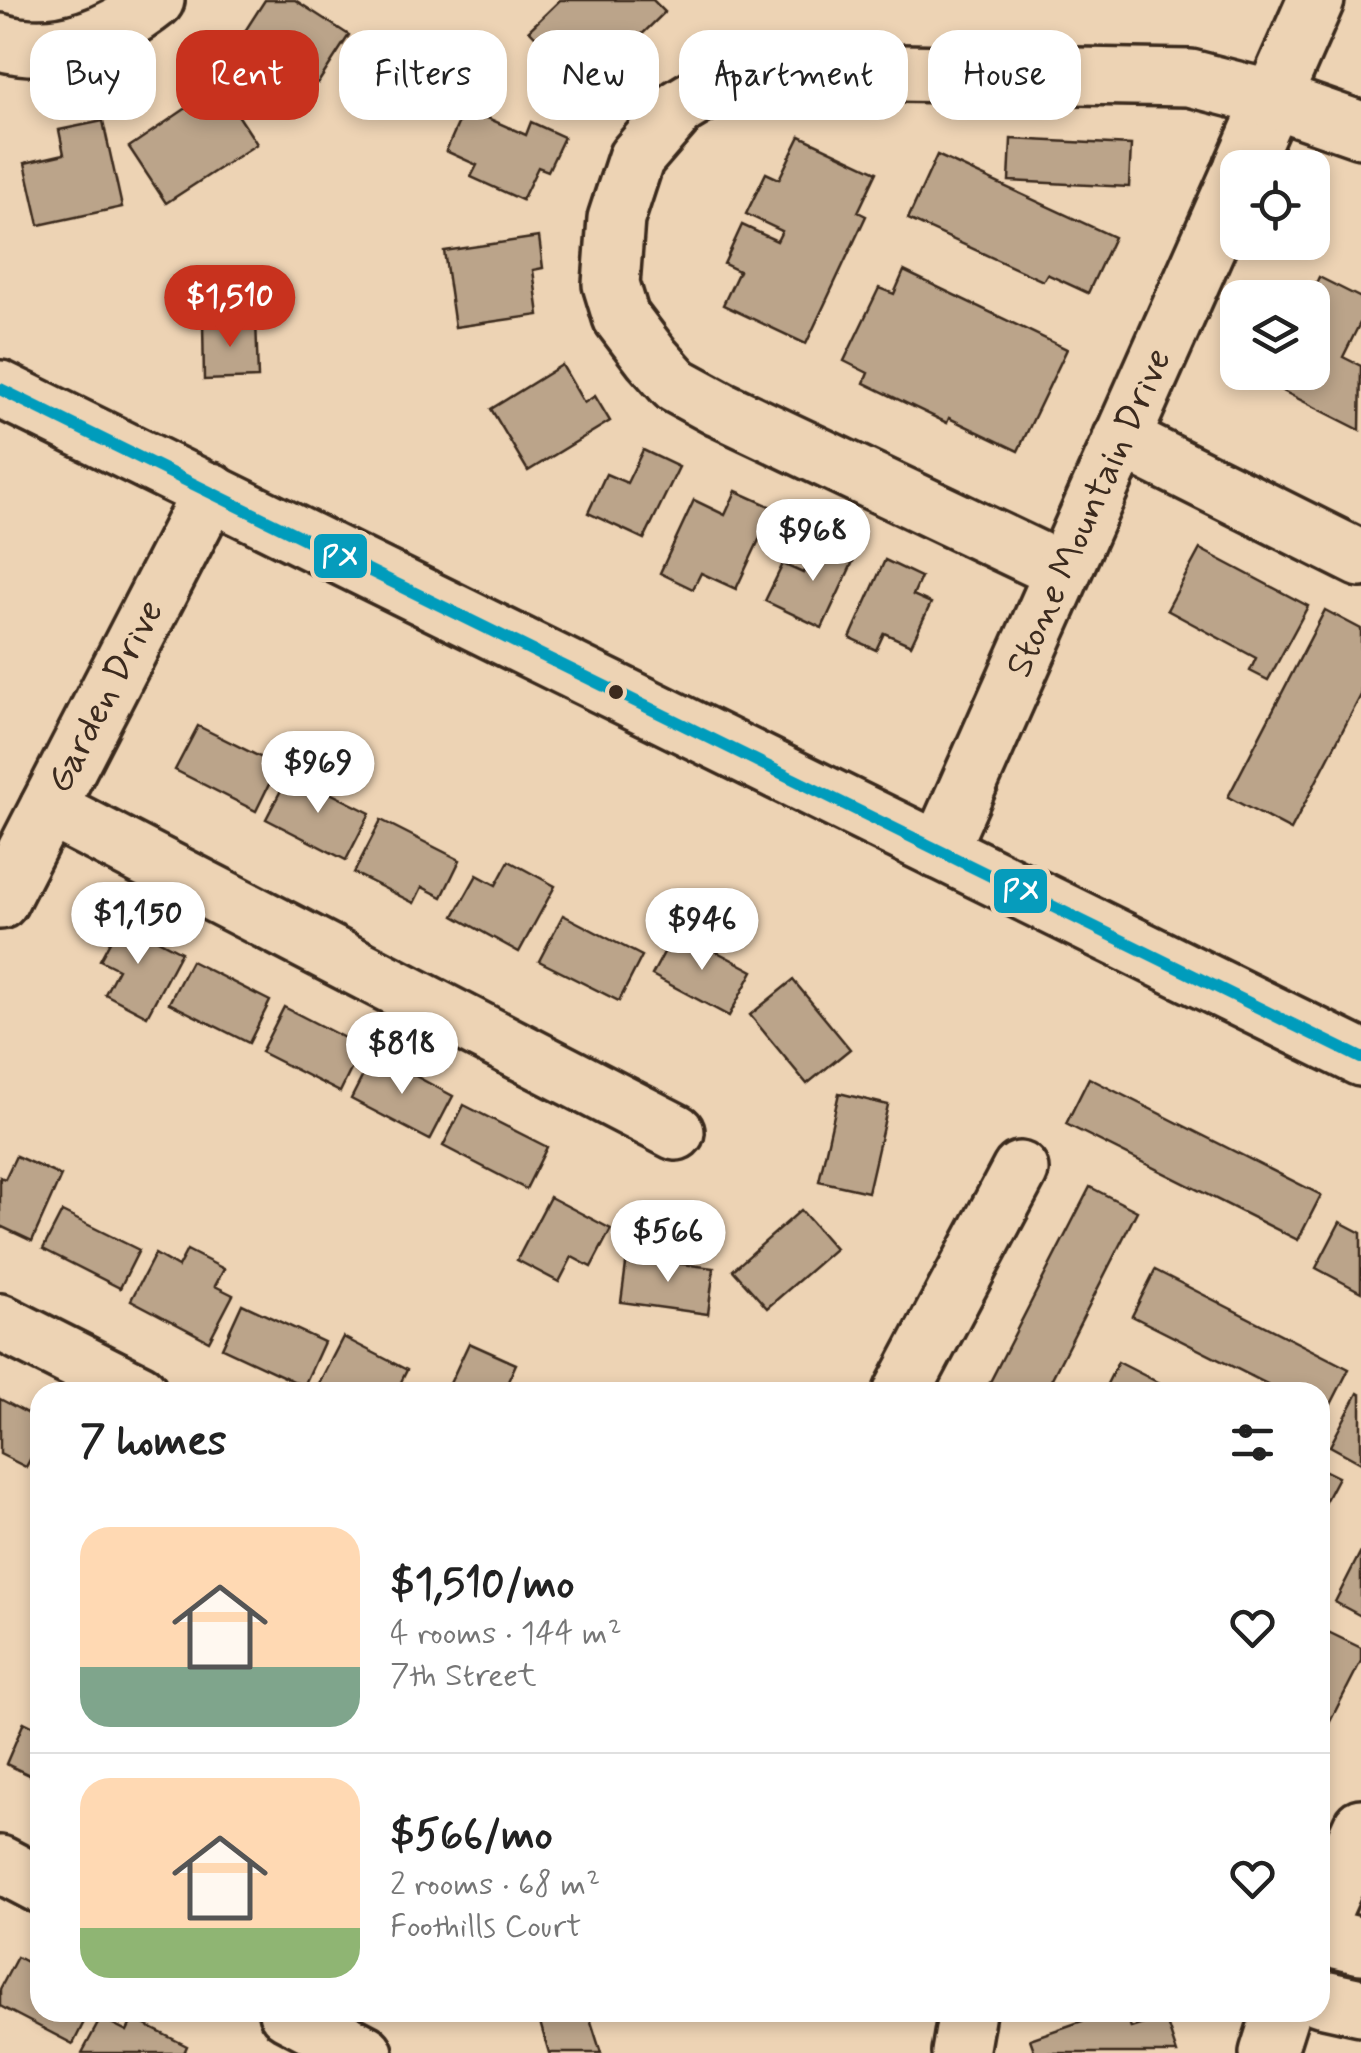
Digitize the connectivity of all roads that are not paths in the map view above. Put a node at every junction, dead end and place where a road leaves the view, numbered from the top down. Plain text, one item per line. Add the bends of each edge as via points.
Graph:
1 (156, 0) edge
2 (1316, 0) edge
3 (0, 42) edge
4 (1272, 98) junction
5 (1361, 130) edge
6 (1250, 150) edge
7 (1220, 217) edge
8 (0, 389) edge
9 (1121, 438) junction
10 (211, 491) junction
11 (1361, 559) edge
12 (1062, 571) junction
13 (48, 808) junction
14 (939, 851) junction
15 (0, 901) edge
16 (1361, 1058) edge
17 (676, 1132) dead end
18 (1020, 1170) dead end
19 (0, 1322) edge
20 (119, 1382) edge
21 (907, 1382) edge
22 (1343, 1842) edge
23 (0, 1864) edge
24 (30, 1879) edge
25 (1330, 1886) edge
26 (1330, 1938) edge
27 (1361, 1946) edge
28 (1330, 2000) edge
29 (1361, 2008) edge
30 (306, 2022) edge
31 (965, 2022) edge
32 (1278, 2022) edge
33 (365, 2053) edge
34 (960, 2053) edge
35 (1268, 2053) edge

1 - 3 street via 90,40 52,49
2 - 4 street
4 - 5 street
4 - 6 street
4 - 12 street via 1190,78 786,71 718,84 680,107 636,158 616,220 611,284 621,317 676,385
7 - 9 street, Stone Mountain Drive
8 - 10 street
9 - 11 street
9 - 12 street, Stone Mountain Drive
10 - 13 street, Garden Drive
10 - 14 street
12 - 14 street, Stone Mountain Drive
13 - 15 street, Garden Drive
13 - 17 street
14 - 16 street
18 - 21 street
19 - 20 street
22 - 25 street
23 - 24 street
26 - 27 street
28 - 29 street
30 - 33 street
31 - 34 street
32 - 35 street

